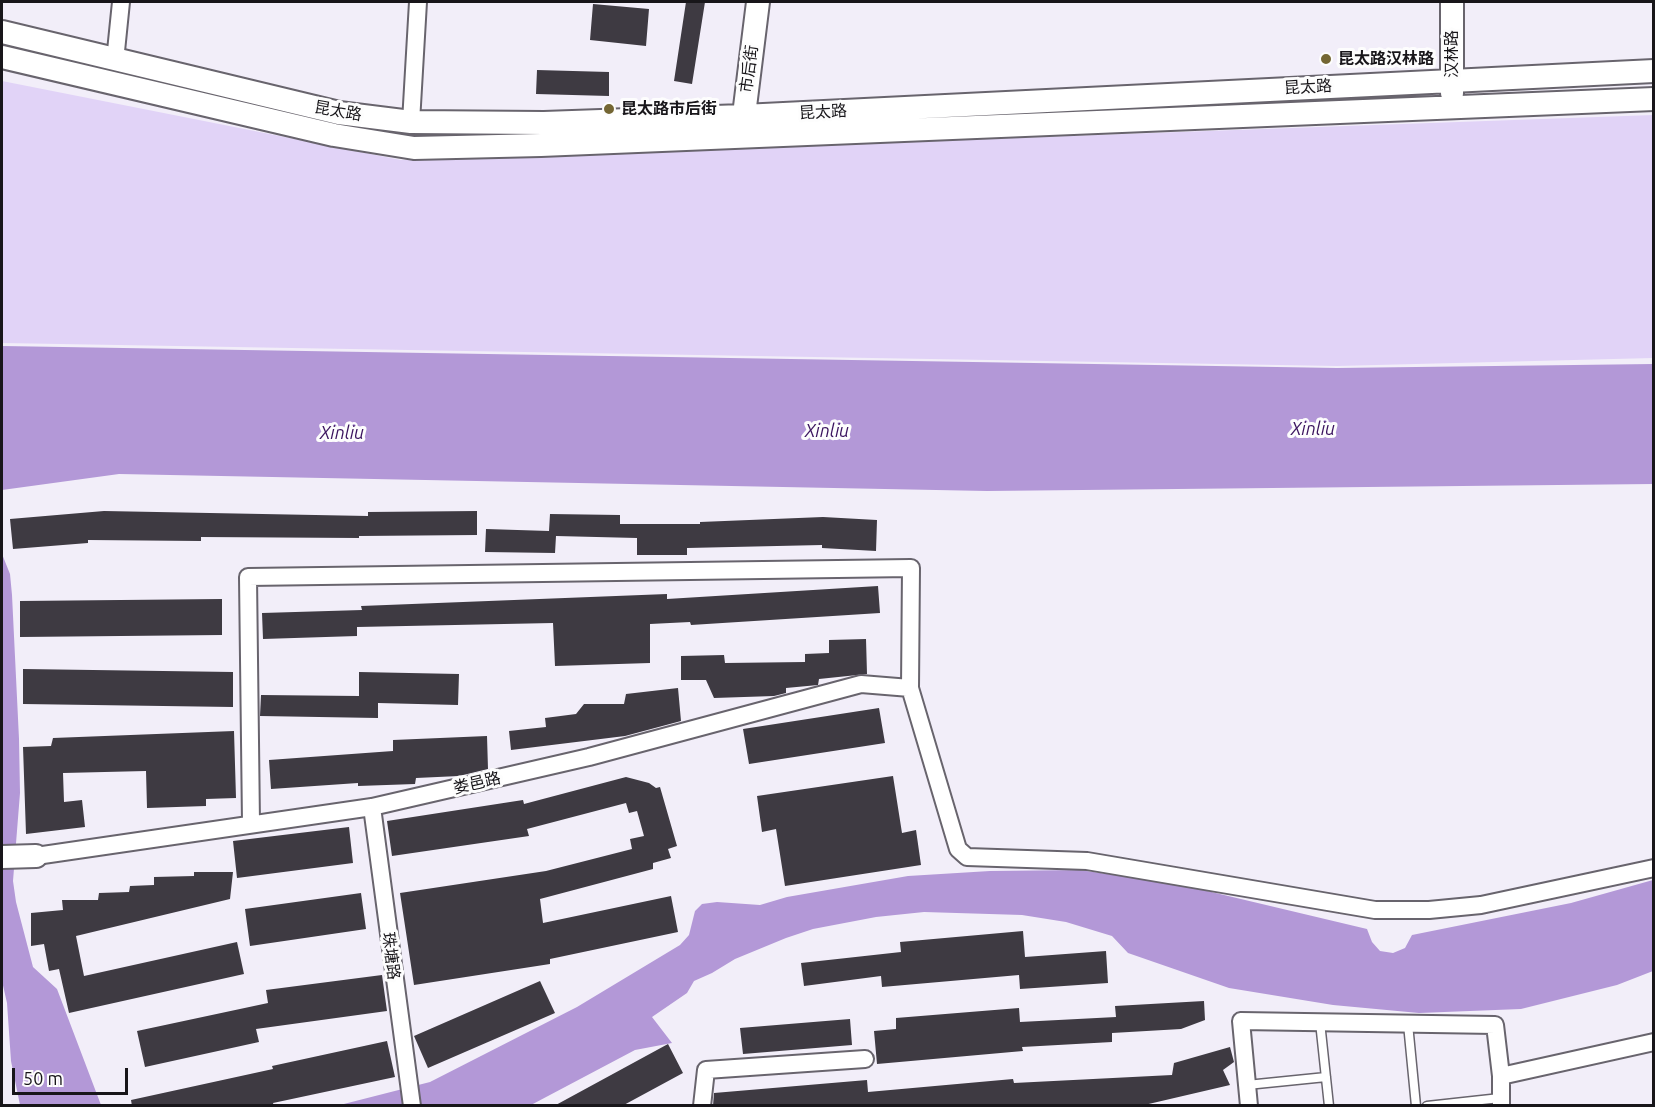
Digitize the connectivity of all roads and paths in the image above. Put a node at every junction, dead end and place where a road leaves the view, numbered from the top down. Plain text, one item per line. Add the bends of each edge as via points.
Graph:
1 (121, 2) edge
2 (418, 2) edge
3 (758, 2) edge
4 (1452, 2) edge
5 (2, 32) edge
6 (2, 57) edge
7 (115, 62) junction
8 (1653, 71) edge
9 (1452, 80) junction
10 (1653, 99) edge
11 (1452, 107) junction
12 (411, 122) junction
13 (742, 126) junction
14 (910, 688) junction
15 (372, 807) junction
16 (251, 823) junction
17 (36, 856) joint
18 (2, 857) edge
19 (1653, 868) edge
20 (1320, 1022) junction
21 (1408, 1024) junction
22 (1653, 1042) edge
23 (865, 1059) dead end
24 (1501, 1076) junction
25 (1326, 1077) junction
26 (1247, 1085) junction
27 (1501, 1102) edge
28 (412, 1106) edge
29 (702, 1106) edge
30 (1249, 1106) edge
31 (1329, 1106) edge
32 (1416, 1106) edge
33 (1427, 1106) edge

1 - 7 street
2 - 12 street
3 - 13 main road, 市后街
4 - 9 main road, 汉林路
5 - 7 main road, 昆太路
6 - 13 main road, 昆太路 via 334,135 414,148
7 - 12 main road, 昆太路 via 339,113
8 - 9 main road, 昆太路
9 - 11 main road, 汉林路
9 - 13 main road, 昆太路
10 - 11 main road, 昆太路
11 - 13 main road, 昆太路
12 - 13 main road, 昆太路
14 - 15 street, 娄邑路 via 861,684 589,757
14 - 16 street via 911,568 248,577
14 - 19 street via 958,849 967,857 1087,861 1376,910 1481,905
15 - 16 street, 娄邑路
15 - 28 street, 珠塘路
16 - 17 street, 娄邑路
17 - 18 main road
20 - 21 street
20 - 25 lane
20 - 26 street via 1241,1021
21 - 24 street via 1495,1025
21 - 32 lane
22 - 24 street
23 - 29 street via 705,1070
24 - 27 street
25 - 26 lane
25 - 31 lane
26 - 30 street
27 - 33 lane

